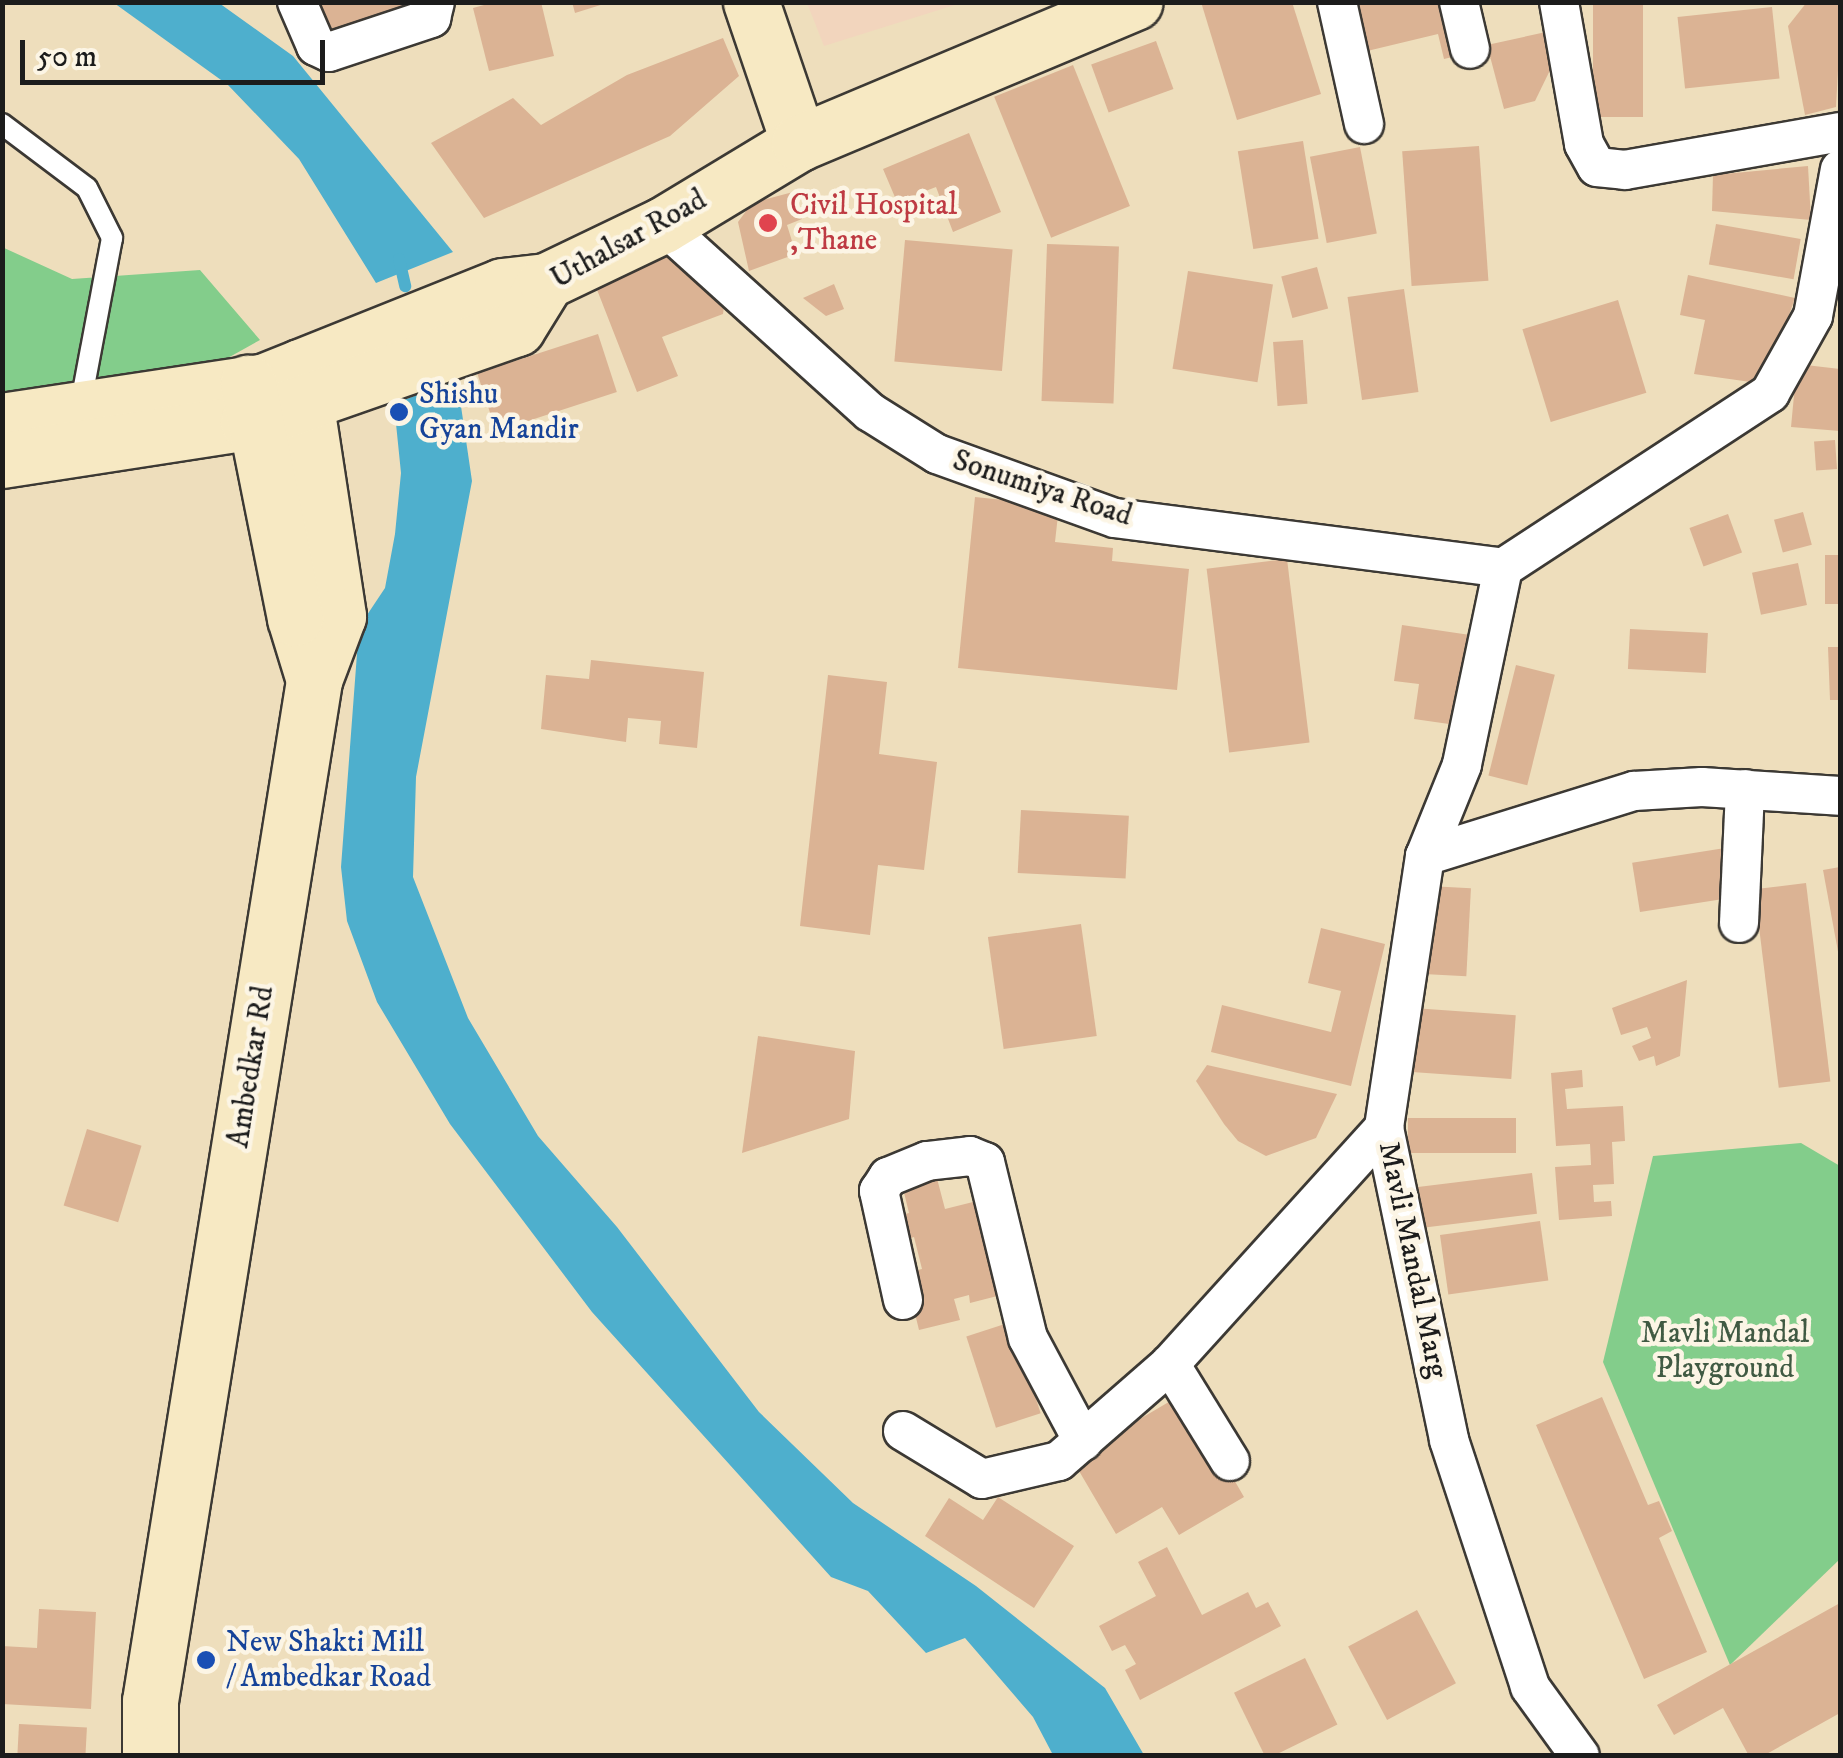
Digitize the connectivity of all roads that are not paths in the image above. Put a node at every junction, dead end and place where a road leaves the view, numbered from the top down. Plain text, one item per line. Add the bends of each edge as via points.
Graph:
1 (297, 2) edge
2 (435, 2) edge
3 (751, 2) edge
4 (1135, 2) edge
5 (1338, 2) edge
6 (1460, 2) edge
7 (1559, 2) edge
8 (1470, 49) dead end
9 (2, 124) edge
10 (1364, 124) dead end
11 (1840, 132) edge
12 (798, 143) junction
13 (1840, 169) edge
14 (663, 226) junction
15 (1827, 319) edge
16 (304, 384) junction
17 (251, 402) junction
18 (2, 421) edge
19 (76, 432) junction
20 (2, 460) edge
21 (1503, 568) junction
22 (314, 680) junction
23 (1744, 790) junction
24 (1840, 796) edge
25 (1426, 856) junction
26 (1738, 923) dead end
27 (1384, 1128) junction
28 (903, 1300) dead end
29 (1170, 1364) junction
30 (903, 1431) dead end
31 (1083, 1440) junction
32 (1230, 1462) dead end
33 (150, 1756) edge
34 (1580, 1756) edge

1 - 2 street via 316,46 329,52 431,18
3 - 12 main road
4 - 12 main road, Uthalsar Road
5 - 10 street
6 - 8 street
7 - 11 street via 1584,144 1597,167 1625,170
9 - 19 lane via 87,188 112,238
12 - 14 main road, Uthalsar Road
13 - 15 street
14 - 16 main road, Uthalsar Road via 546,280 516,328
14 - 21 street, Sonumiya Road via 870,412 937,454 1114,518
15 - 21 street via 1770,393
16 - 17 main road, Uthalsar Road
16 - 22 main road via 338,616
17 - 19 main road, Uthalsar Road
17 - 22 main road, Ambedkar Rd
18 - 19 main road
19 - 20 main road, Uthalsar Road
21 - 25 street, Mavli Mandal Marg via 1462,765
22 - 33 main road, Ambedkar Rd via 150,1701
23 - 24 street
23 - 25 street via 1634,791
23 - 26 street
25 - 27 street, Mavli Mandal Marg
27 - 29 street
27 - 34 street, Mavli Mandal Marg via 1449,1440 1530,1688
28 - 31 street via 879,1191 888,1176 928,1161 970,1156 986,1162 1028,1338
29 - 31 street
29 - 32 street
30 - 31 street via 982,1480 1059,1461

